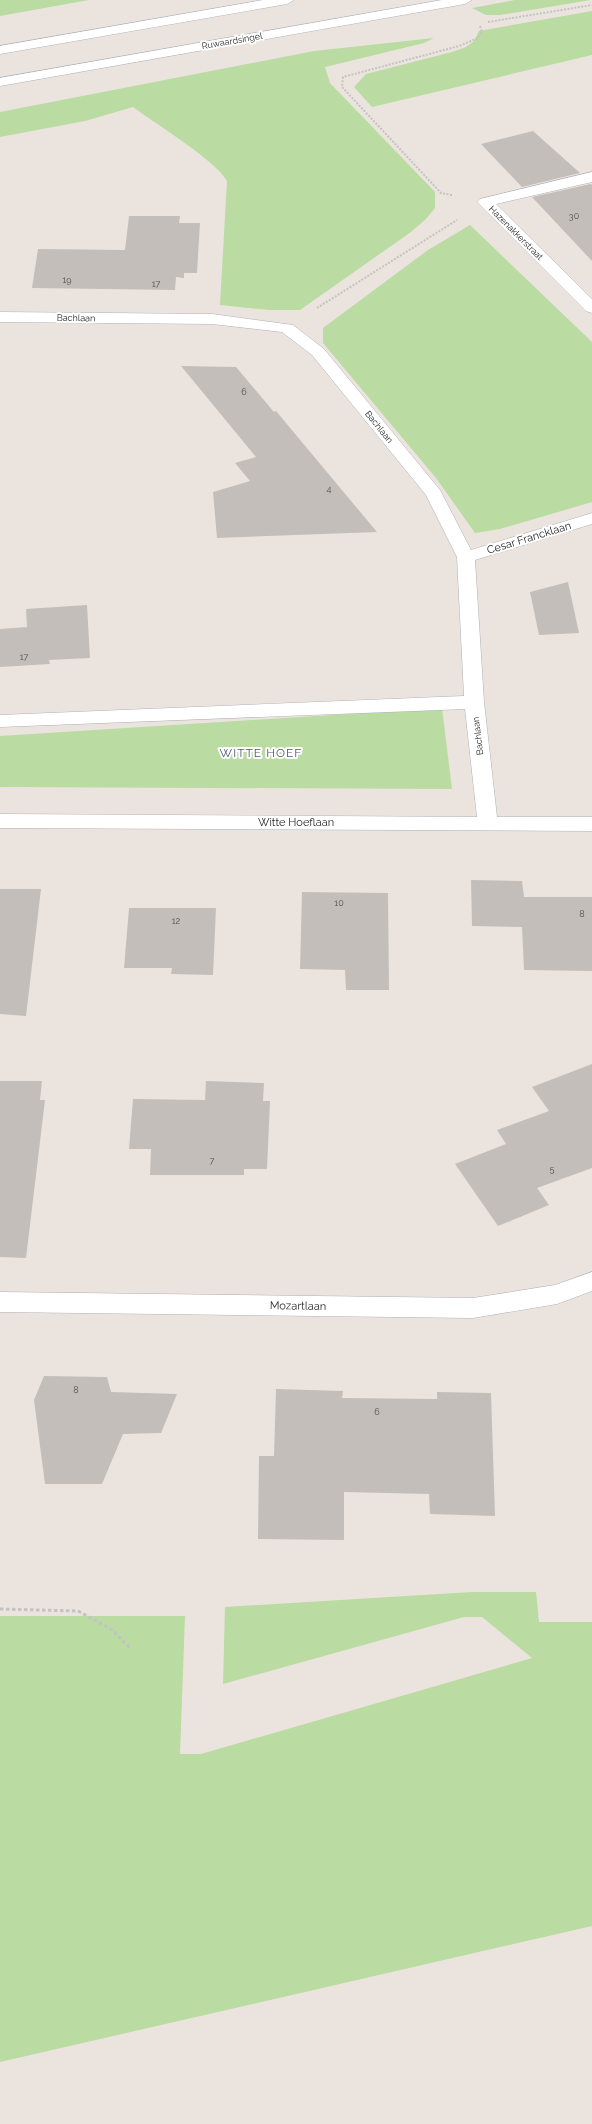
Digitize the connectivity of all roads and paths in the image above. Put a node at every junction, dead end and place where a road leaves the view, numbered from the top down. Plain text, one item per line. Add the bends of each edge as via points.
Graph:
1 (287, 0) edge
2 (465, 0) edge
3 (592, 6) edge
4 (574, 9) dead end
5 (478, 23) dead end
6 (0, 50) edge
7 (0, 82) edge
8 (592, 177) edge
9 (485, 202) junction
10 (592, 308) edge
11 (0, 317) edge
12 (286, 328) junction
13 (592, 518) edge
14 (466, 557) junction
15 (474, 702) junction
16 (0, 721) edge
17 (0, 822) edge
18 (488, 823) junction
19 (592, 824) edge
20 (592, 1281) edge
21 (0, 1302) edge
22 (0, 1609) edge
23 (130, 1648) dead end

1 - 6 street
2 - 7 street, Ruwaardsingel
3 - 4 path
5 - 9 path via 482,32 478,38 459,46 343,77 342,87 441,193
8 - 9 street, Hazenakkerstraat
9 - 10 street, Hazenakkerstraat
9 - 12 path
11 - 12 street, Bachlaan via 212,319
12 - 14 street, Bachlaan via 318,352 434,494
13 - 14 street, Cesar Francklaan
14 - 15 street, Bachlaan
15 - 16 street
15 - 18 street, Bachlaan
17 - 18 street, Witte Hoeflaan
18 - 19 street, Witte Hoeflaan
20 - 21 street, Mozartlaan via 557,1294 473,1308
22 - 23 path via 78,1611 111,1629

